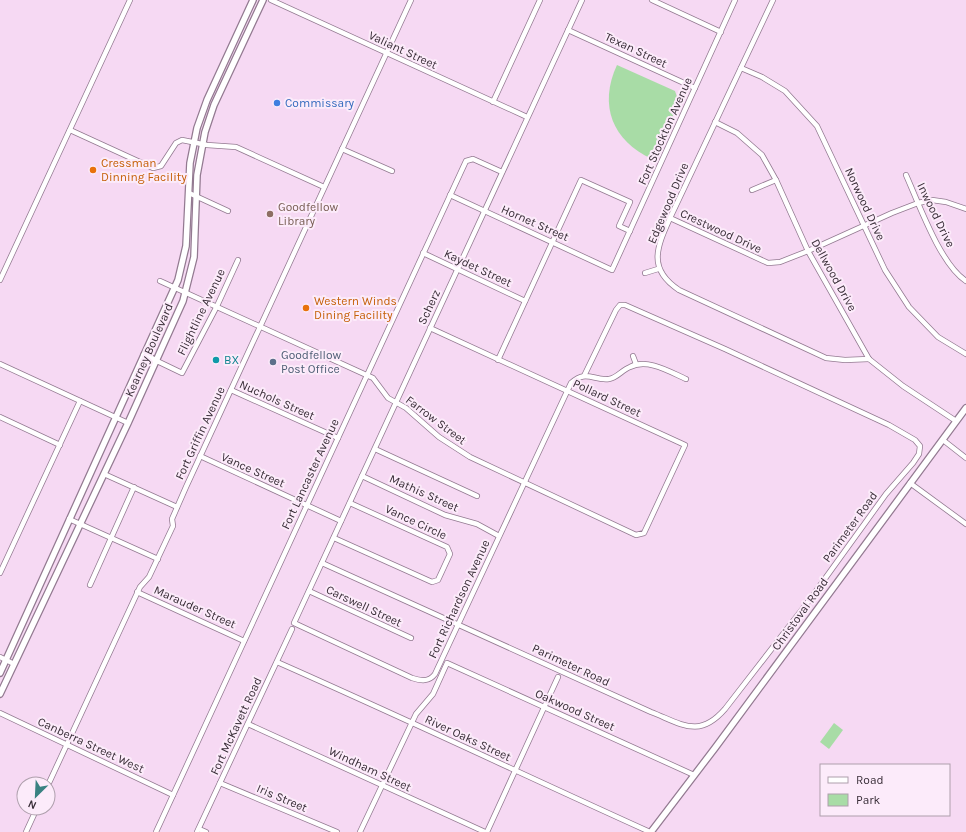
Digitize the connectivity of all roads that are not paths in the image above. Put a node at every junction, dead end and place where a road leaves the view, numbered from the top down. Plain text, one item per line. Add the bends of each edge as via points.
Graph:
1 (130, 0) edge
2 (253, 0) edge
3 (263, 0) edge
4 (271, 0) edge
5 (411, 0) edge
6 (540, 0) edge
7 (582, 0) edge
8 (652, 0) edge
9 (735, 0) edge
10 (773, 0) edge
11 (568, 30) junction
12 (721, 32) junction
13 (386, 54) junction
14 (741, 68) junction
15 (695, 88) junction
16 (493, 102) junction
17 (527, 117) junction
18 (715, 122) junction
19 (70, 130) junction
20 (194, 142) junction
21 (202, 144) junction
22 (342, 149) junction
23 (392, 172) dead end
24 (502, 172) junction
25 (906, 175) dead end
26 (776, 180) junction
27 (324, 187) junction
28 (752, 190) dead end
29 (189, 194) junction
30 (450, 195) junction
31 (197, 197) junction
32 (918, 203) junction
33 (966, 209) edge
34 (228, 211) dead end
35 (485, 211) junction
36 (670, 218) junction
37 (864, 226) junction
38 (630, 232) junction
39 (552, 242) junction
40 (808, 251) junction
41 (423, 254) junction
42 (238, 260) dead end
43 (458, 269) junction
44 (658, 269) junction
45 (612, 270) joint
46 (645, 273) dead end
47 (0, 280) edge
48 (160, 281) dead end
49 (966, 281) edge
50 (175, 287) junction
51 (186, 292) junction
52 (525, 301) junction
53 (217, 306) junction
54 (259, 326) junction
55 (430, 328) junction
56 (966, 354) edge
57 (144, 355) junction
58 (633, 356) dead end
59 (869, 359) junction
60 (498, 360) junction
61 (157, 361) junction
62 (0, 364) edge
63 (636, 364) junction
64 (366, 375) junction
65 (584, 376) junction
66 (686, 379) dead end
67 (231, 390) junction
68 (566, 391) junction
69 (80, 400) junction
70 (396, 403) junction
71 (966, 408) edge
72 (0, 417) edge
73 (115, 417) junction
74 (956, 421) junction
75 (128, 423) junction
76 (338, 438) junction
77 (943, 440) junction
78 (60, 445) junction
79 (375, 449) junction
80 (200, 456) junction
81 (966, 458) edge
82 (104, 474) junction
83 (362, 476) junction
84 (524, 483) junction
85 (910, 483) junction
86 (134, 487) junction
87 (477, 496) dead end
88 (350, 503) junction
89 (307, 505) junction
90 (177, 507) junction
91 (69, 519) junction
92 (341, 521) junction
93 (81, 524) junction
94 (966, 524) edge
95 (642, 534) joint
96 (499, 536) junction
97 (111, 538) junction
98 (334, 538) junction
99 (158, 559) junction
100 (322, 563) junction
101 (0, 573) edge
102 (90, 585) dead end
103 (309, 591) junction
104 (137, 592) junction
105 (294, 623) joint
106 (459, 625) junction
107 (292, 629) dead end
108 (411, 638) dead end
109 (244, 641) junction
110 (0, 657) edge
111 (6, 660) junction
112 (276, 662) junction
113 (14, 664) junction
114 (0, 673) edge
115 (558, 677) dead end
116 (0, 694) edge
117 (544, 707) junction
118 (0, 713) edge
119 (412, 722) junction
120 (248, 724) junction
121 (67, 744) junction
122 (516, 771) junction
123 (694, 775) junction
124 (52, 776) edge
125 (220, 783) junction
126 (382, 786) junction
127 (173, 795) junction
128 (33, 816) edge
129 (198, 830) edge
130 (26, 832) edge
131 (156, 832) edge
132 (206, 832) edge
133 (337, 832) edge
134 (360, 832) edge
135 (486, 832) edge
136 (651, 832) edge

1 - 19 street
2 - 20 street, Kearney Boulevard via 202,111
3 - 21 street, Kearney Boulevard via 211,114
4 - 13 street, Valiant Street
5 - 13 street, Fort Griffin Avenue
6 - 16 street
7 - 11 street, Scherz
8 - 12 street
9 - 12 street, Fort Stockton Avenue
10 - 14 street, Edgewood Drive
11 - 15 street, Texan Street
11 - 17 street, Scherz
12 - 15 street, Fort Stockton Avenue
13 - 16 street, Valiant Street
13 - 22 street, Fort Griffin Avenue
14 - 18 street, Edgewood Drive
14 - 37 street, Norwood Drive via 785,91 817,126
15 - 38 street, Fort Stockton Avenue
16 - 17 street, Valiant Street
17 - 24 street, Scherz
18 - 26 street, Dellwood Drive via 737,133 762,155
18 - 36 street, Edgewood Drive
19 - 20 street via 153,168 161,166 179,141
19 - 47 street
20 - 21 street
20 - 29 street, Kearney Boulevard
21 - 27 street via 236,146
21 - 31 street, Kearney Boulevard
22 - 23 street
22 - 27 street, Fort Griffin Avenue
24 - 30 street, Fort Lancaster Avenue via 468,159
24 - 35 street, Scherz
25 - 32 street, Inwood Drive
26 - 28 street
26 - 40 street, Dellwood Drive
27 - 54 street, Fort Griffin Avenue
29 - 31 street
29 - 50 street, Kearney Boulevard via 185,254
30 - 35 street, Hornet Street
30 - 41 street, Fort Lancaster Avenue
31 - 34 street
31 - 51 street, Kearney Boulevard via 194,257
32 - 33 street, Crestwood Drive via 932,200
32 - 37 street, Crestwood Drive
32 - 49 street, Inwood Drive via 948,261
35 - 39 street, Hornet Street
35 - 43 street, Scherz
36 - 40 street, Crestwood Drive via 768,263 780,262
36 - 44 street, Edgewood Drive via 658,247
37 - 40 street, Crestwood Drive
37 - 56 street, Norwood Drive via 885,270 909,307 938,337
38 - 39 street via 619,226 630,202 581,180
38 - 45 street, Fort Stockton Avenue
39 - 45 street, Hornet Street
39 - 52 street
40 - 59 street, Dellwood Drive
41 - 43 street, Kaydet Street
41 - 64 street, Fort Lancaster Avenue
42 - 53 street, Flightline Avenue
43 - 52 street, Kaydet Street
43 - 55 street, Scherz
44 - 46 street
44 - 59 street via 669,284 679,290 826,358
48 - 50 street, Farrow Street
50 - 51 street, Farrow Street
50 - 57 street, Kearney Boulevard
51 - 53 street, Farrow Street
51 - 61 street, Kearney Boulevard
52 - 60 street
53 - 54 street, Farrow Street
53 - 61 street, Flightline Avenue via 182,372
54 - 64 street, Farrow Street
54 - 67 street, Fort Griffin Avenue
55 - 60 street, Pollard Street
55 - 70 street, Scherz
57 - 61 street
57 - 73 street, Kearney Boulevard
58 - 63 street
59 - 74 street, Dellwood Drive via 903,386
60 - 68 street, Pollard Street
61 - 75 street, Kearney Boulevard
62 - 69 street
63 - 65 street via 611,379
63 - 66 street via 658,367
64 - 70 street, Farrow Street via 375,381 385,396
64 - 76 street, Fort Lancaster Avenue
65 - 68 street via 574,381
65 - 106 street, Parimeter Road via 616,310 620,305 625,305 889,425 918,442 920,450 913,463 886,494 811,598 725,709 708,724 691,727 651,712
67 - 76 street, Nuchols Street
67 - 80 street, Fort Griffin Avenue
68 - 84 street, Fort Richardson Avenue
68 - 95 street, Pollard Street via 685,445 646,531
69 - 73 street
69 - 78 street
70 - 79 street, Scherz
70 - 84 street, Farrow Street via 460,451
71 - 74 street, Christoval Road
72 - 78 street
73 - 75 street
73 - 91 street, Kearney Boulevard
74 - 77 street, Christoval Road
75 - 82 street, Kearney Boulevard
76 - 89 street, Fort Lancaster Avenue
77 - 81 street
77 - 85 street, Christoval Road
78 - 101 street
79 - 83 street, Scherz
79 - 87 street
80 - 89 street, Vance Street
80 - 90 street, Fort Griffin Avenue
82 - 86 street
82 - 93 street, Kearney Boulevard
83 - 88 street, Scherz
83 - 96 street, Mathis Street via 445,515 477,524
84 - 95 street, Farrow Street via 636,535
84 - 96 street, Fort Richardson Avenue
85 - 94 street
85 - 123 street, Christoval Road
86 - 90 street
86 - 97 street
88 - 92 street, Scherz
88 - 98 street, Vance Circle via 447,547 450,554 438,580 432,582
89 - 92 street, Vance Street
89 - 109 street, Fort Lancaster Avenue
90 - 99 street, Fort Griffin Avenue via 172,519 174,526
91 - 93 street
91 - 111 street, Kearney Boulevard
92 - 98 street, Scherz
93 - 97 street
93 - 113 street, Kearney Boulevard
96 - 106 street, Fort Richardson Avenue
97 - 99 street
97 - 102 street
98 - 100 street, Scherz
99 - 104 street, Fort Griffin Avenue via 149,577
100 - 103 street, Scherz
100 - 106 street, Parimeter Road
103 - 105 street, Scherz
103 - 108 street, Carswell Street
104 - 109 street, Marauder Street
104 - 121 street, Fort Griffin Avenue
105 - 106 street, Fort Richardson Avenue via 421,680 429,679 435,674
107 - 112 street, Fort McKavett Road
109 - 127 street, Fort Lancaster Avenue
110 - 111 street
111 - 113 street
111 - 114 street, Kearney Boulevard
112 - 119 street, River Oaks Street
112 - 120 street, Fort McKavett Road
113 - 116 street, Kearney Boulevard
115 - 117 street
117 - 119 street, Oakwood Street via 448,664 433,694
117 - 122 street
117 - 123 street, Oakwood Street
118 - 121 street, Canberra Street West
119 - 122 street, River Oaks Street
119 - 126 street
120 - 125 street, Fort McKavett Road
120 - 126 street, Windham Street
121 - 124 street, Fort Griffin Avenue
121 - 127 street, Canberra Street West
122 - 135 street
122 - 136 street, River Oaks Street
123 - 136 street, Christoval Road
125 - 129 street, Fort McKavett Road
125 - 133 street, Iris Street
126 - 134 street
126 - 135 street, Windham Street
127 - 131 street, Fort Lancaster Avenue
128 - 130 street
129 - 132 street

